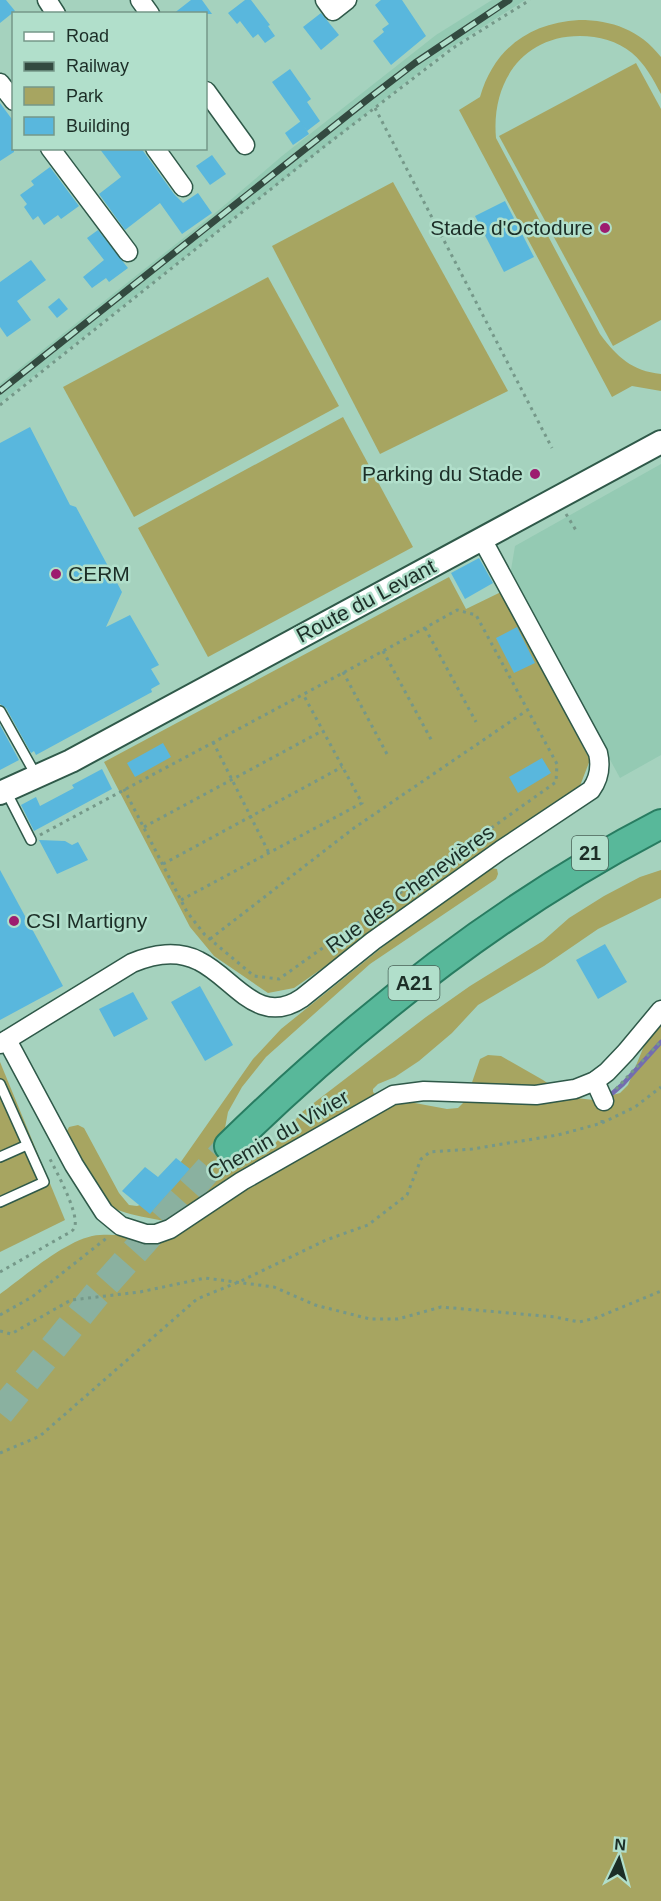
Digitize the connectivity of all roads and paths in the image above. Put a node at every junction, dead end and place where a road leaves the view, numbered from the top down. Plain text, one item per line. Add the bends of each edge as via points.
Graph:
1 (325, 0) edge
2 (347, 0) edge
3 (530, 0) edge
4 (0, 83) edge
5 (207, 92) edge
6 (12, 98) edge
7 (375, 108) junction
8 (245, 145) dead end
9 (52, 150) edge
10 (156, 150) edge
11 (183, 187) dead end
12 (128, 252) dead end
13 (0, 405) edge
14 (661, 442) edge
15 (552, 448) dead end
16 (564, 510) dead end
17 (577, 532) dead end
18 (482, 539) junction
19 (425, 628) junction
20 (383, 651) junction
21 (343, 672) junction
22 (303, 694) junction
23 (0, 711) edge
24 (526, 711) junction
25 (476, 722) dead end
26 (322, 730) junction
27 (213, 742) junction
28 (433, 743) dead end
29 (388, 756) dead end
30 (342, 767) junction
31 (38, 779) junction
32 (231, 780) junction
33 (124, 789) junction
34 (3, 799) edge
35 (661, 803) edge
36 (250, 817) junction
37 (661, 824) edge
38 (144, 827) junction
39 (31, 840) joint
40 (661, 847) edge
41 (269, 853) junction
42 (163, 864) junction
43 (181, 900) junction
44 (522, 906) junction
45 (210, 939) junction
46 (661, 1011) edge
47 (661, 1041) edge
48 (4, 1042) edge
49 (595, 1081) junction
50 (0, 1084) edge
51 (661, 1087) edge
52 (604, 1101) junction
53 (11, 1109) junction
54 (0, 1114) edge
55 (602, 1123) junction
56 (27, 1144) junction
57 (229, 1146) tunnel mouth
58 (0, 1157) edge
59 (0, 1202) edge
60 (121, 1226) junction
61 (241, 1281) junction
62 (661, 1291) edge
63 (0, 1315) edge
64 (0, 1331) edge
65 (0, 1453) edge

1 - 2 street via 333,11
3 - 7 path via 453,48
4 - 6 street
5 - 8 street
7 - 13 path
7 - 15 path
9 - 12 street
10 - 11 street
14 - 18 street, Route du Levant
16 - 17 path
18 - 31 street, Route du Levant
18 - 48 street, Rue des Chenevières via 598,753 599,770 591,790 373,941 292,1003 261,1006 199,961 177,954 157,955 132,963
19 - 20 path
19 - 24 path via 457,610 476,615
19 - 25 path
20 - 21 path
20 - 28 path
21 - 22 path
21 - 29 path
22 - 26 path
22 - 27 path
23 - 31 lane
24 - 45 path via 354,828
24 - 45 path via 557,764 556,782 279,979 254,976
26 - 30 path
26 - 32 path
27 - 32 path
27 - 33 path
30 - 36 path
30 - 41 path via 362,803
31 - 34 street, Route du Levant
32 - 36 path
32 - 38 path
33 - 38 path
33 - 39 path
34 - 39 lane
35 - 44 highway, 21
36 - 41 path
36 - 42 path
37 - 44 highway, A21
38 - 42 path
40 - 44 highway, 21
41 - 43 path
42 - 43 path
43 - 45 path
44 - 57 highway, A21 via 374,1015
46 - 49 street, Chemin du Vivier
47 - 52 path
48 - 60 street, Chemin du Vivier via 81,1177 104,1212
49 - 52 street
49 - 60 street, Chemin du Vivier via 575,1089 536,1095 444,1091 393,1095 242,1180 164,1232 146,1234
50 - 53 lane
51 - 55 path via 635,1107
52 - 55 path
53 - 54 lane
53 - 56 lane
55 - 61 path via 558,1135 430,1152 421,1159 407,1195 368,1225
56 - 58 lane
56 - 59 lane via 44,1182
60 - 63 path via 32,1297
61 - 62 path via 274,1287 315,1305 370,1319 398,1319 441,1307 579,1322
61 - 64 path via 205,1278 140,1292 71,1300 11,1334
61 - 65 path via 197,1299 40,1436

